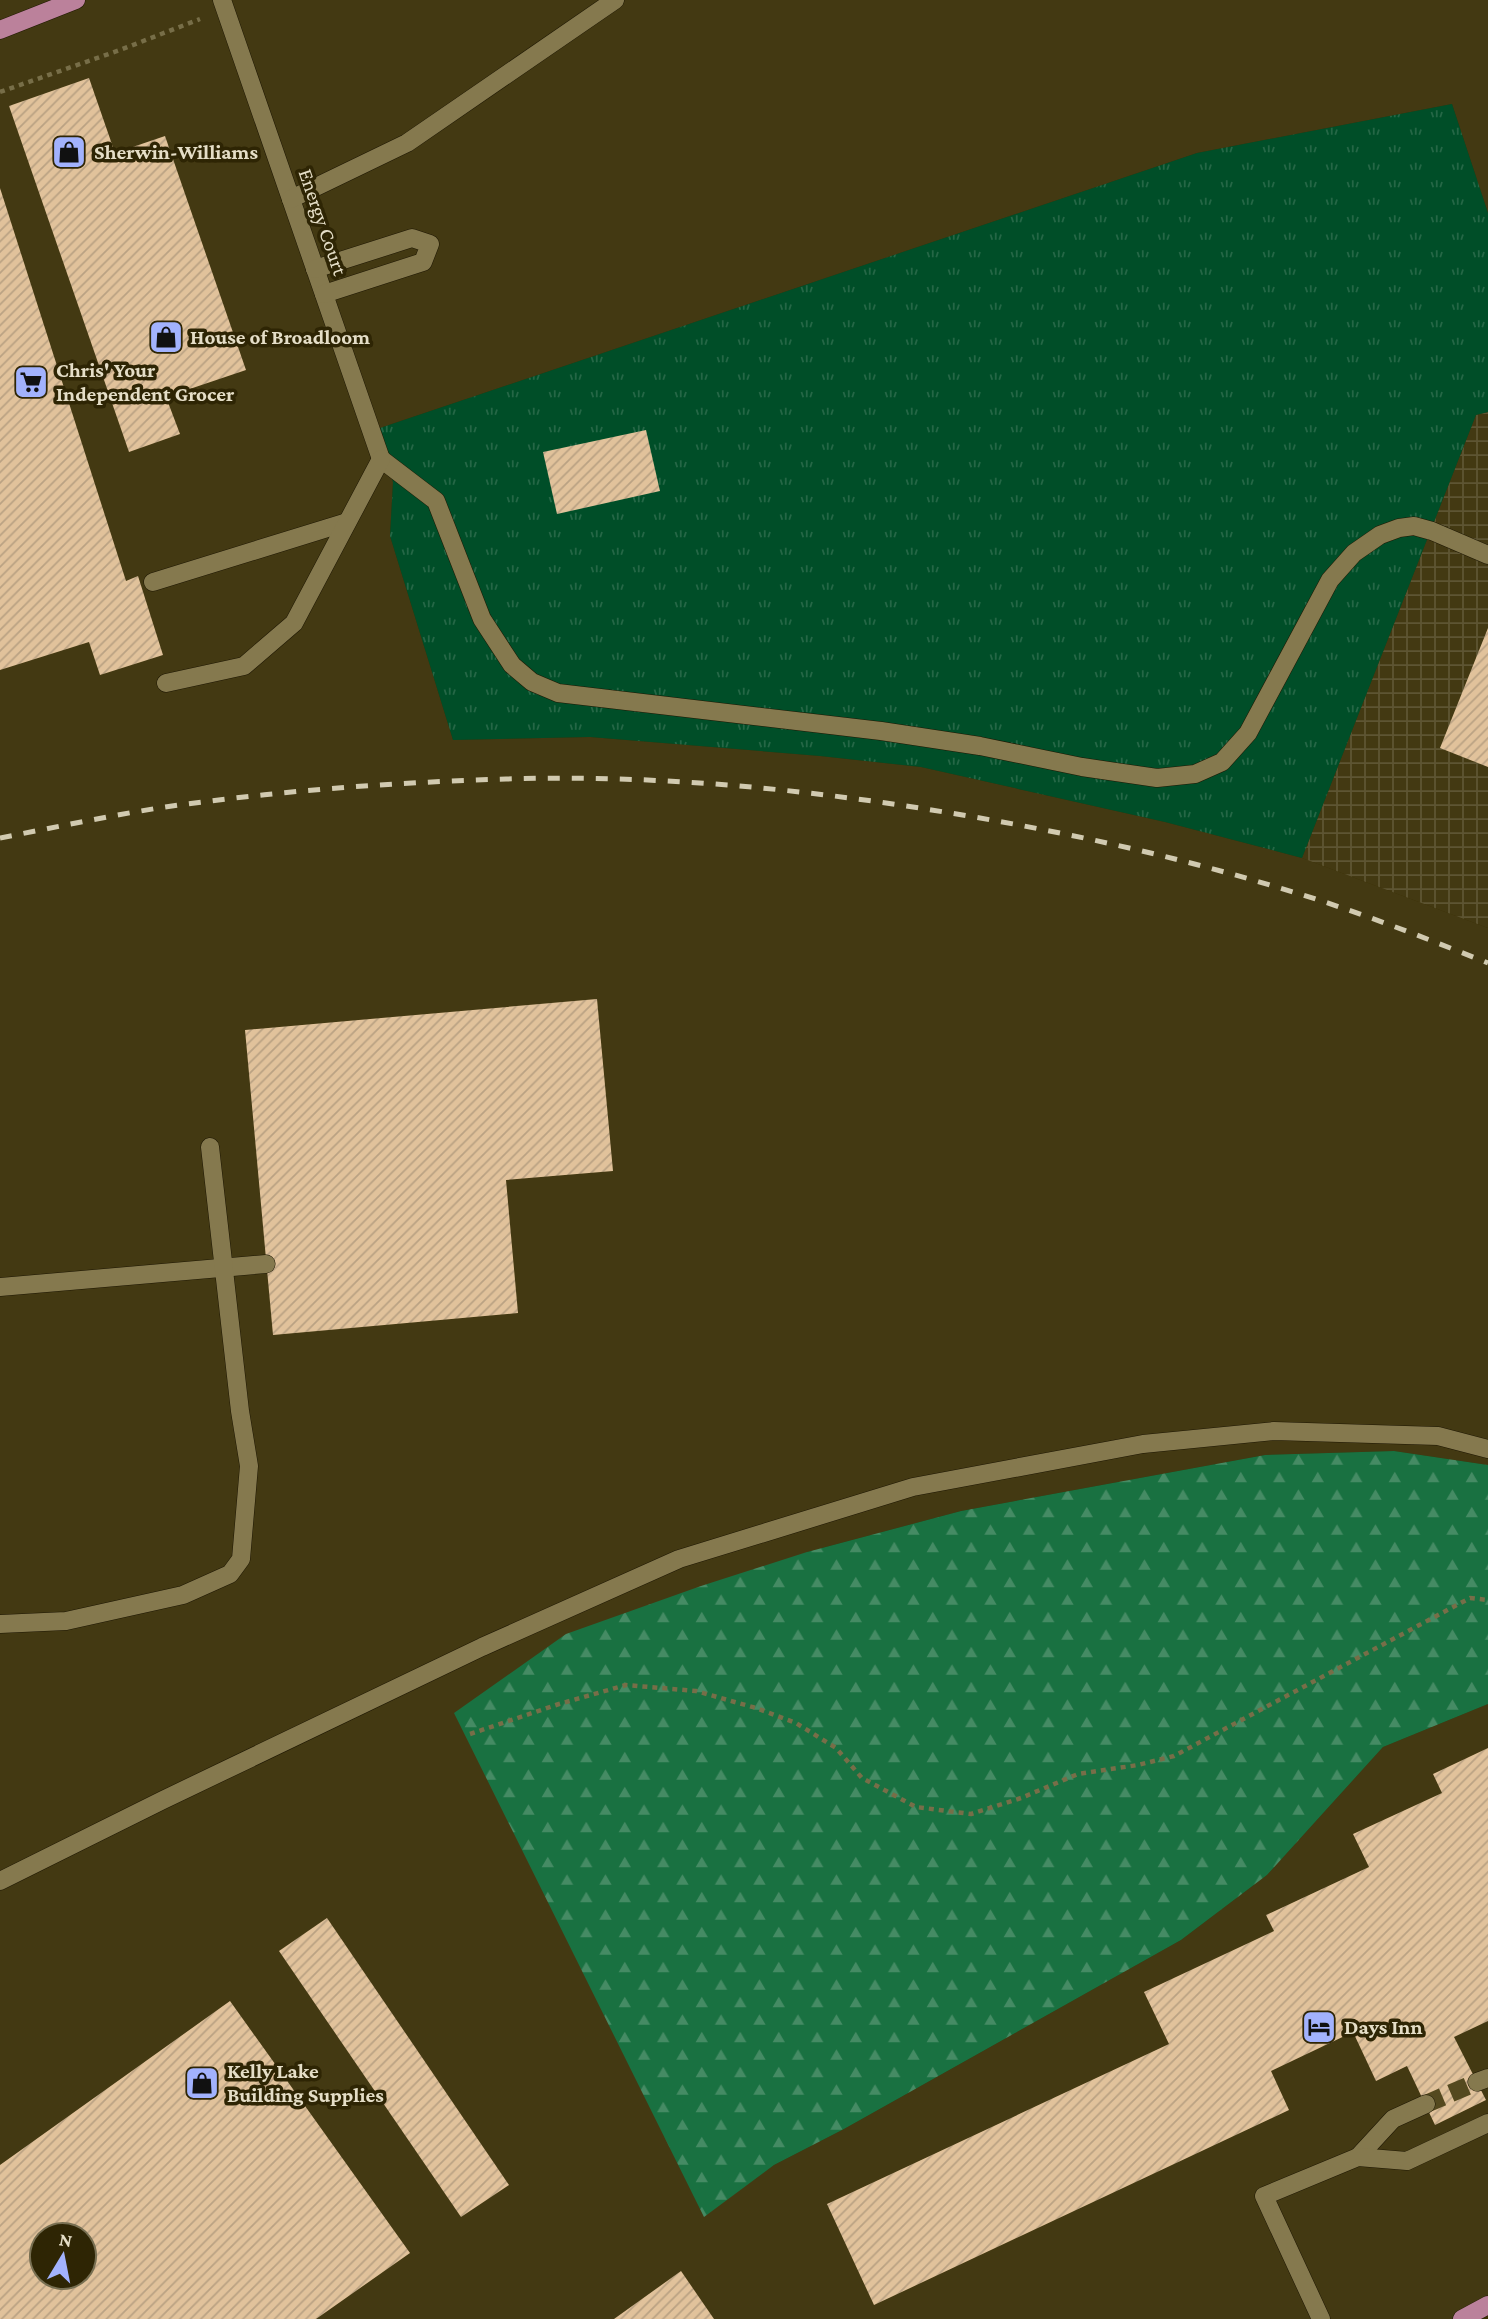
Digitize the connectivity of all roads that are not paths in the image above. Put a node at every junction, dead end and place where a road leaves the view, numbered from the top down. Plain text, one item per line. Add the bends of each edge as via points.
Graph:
1 (76, 0) edge
2 (615, 0) edge
3 (223, 4) edge
4 (0, 30) edge
5 (291, 199) junction
6 (315, 269) junction
7 (324, 294) junction
8 (381, 459) junction
9 (348, 522) junction
10 (1488, 555) edge
11 (153, 582) dead end
12 (166, 683) dead end
13 (210, 1147) dead end
14 (266, 1264) dead end
15 (224, 1269) junction
16 (0, 1287) edge
17 (1488, 1449) edge
18 (0, 1625) edge
19 (0, 1881) edge
20 (1426, 2104) tunnel mouth
21 (1488, 2123) edge
22 (1359, 2157) junction
23 (1488, 2305) edge
24 (1321, 2319) edge
25 (1462, 2319) edge

1 - 4 main road
2 - 5 street via 407,143
3 - 5 street, Energy Court
5 - 6 street, Energy Court
6 - 7 street, Energy Court
6 - 7 street via 412,238 430,244 423,262
7 - 8 street, Energy Court
8 - 9 street
8 - 10 street via 436,501 482,619 512,665 532,682 558,693 881,731 1157,778 1195,774 1222,762 1248,733 1330,580 1354,553 1380,535 1414,526
9 - 11 street
9 - 12 street via 294,623 244,666
13 - 15 street
14 - 15 street
15 - 16 street
15 - 18 street via 249,1466 241,1559 230,1574 183,1595 66,1620
17 - 19 street via 1438,1436 1274,1431 1143,1444 913,1487 679,1559 482,1647
20 - 22 street via 1393,2119
21 - 22 street via 1406,2161
22 - 24 street via 1264,2196
23 - 25 main road

